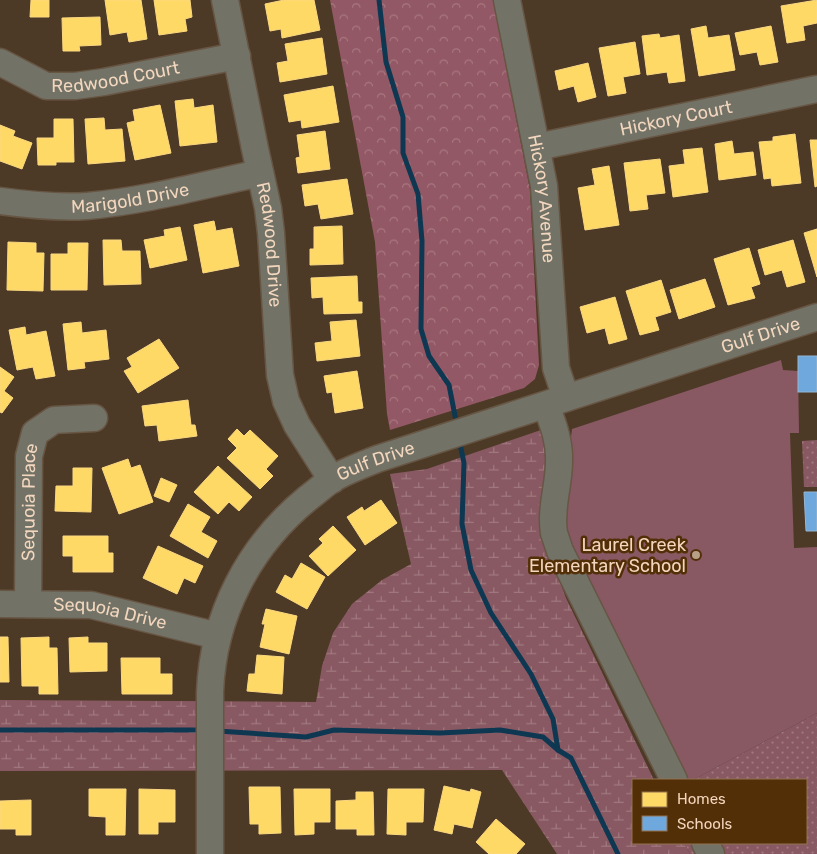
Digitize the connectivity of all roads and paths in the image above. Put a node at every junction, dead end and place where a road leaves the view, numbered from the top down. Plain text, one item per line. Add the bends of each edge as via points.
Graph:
1 (225, 0) edge
2 (507, 0) edge
3 (236, 56) junction
4 (0, 62) edge
5 (817, 89) edge
6 (537, 147) junction
7 (260, 173) junction
8 (0, 202) edge
9 (817, 317) edge
10 (556, 402) junction
11 (94, 418) dead end
12 (332, 480) junction
13 (0, 604) edge
14 (28, 604) junction
15 (218, 636) junction
16 (674, 779) edge
17 (210, 854) edge

1 - 3 street, Redwood Drive
2 - 6 street, Hickory Avenue
3 - 4 street, Redwood Court via 75,86 46,86
3 - 7 street, Redwood Drive
5 - 6 street, Hickory Court
6 - 10 street, Hickory Avenue via 544,186
7 - 8 street, Marigold Drive via 134,200 87,206
7 - 12 street, Redwood Drive via 271,233 280,374 286,400 297,425
9 - 10 street, Gulf Drive
10 - 12 street, Gulf Drive via 377,459
10 - 16 street, Hickory Avenue via 559,462 554,532 560,551
11 - 14 street, Sequoia Place via 54,420 35,433 29,456
12 - 15 street, Gulf Drive via 284,518 260,547 232,594
13 - 14 street, Sequoia Drive
14 - 15 street, Sequoia Drive via 91,605
15 - 17 street, Gulf Drive via 210,674

